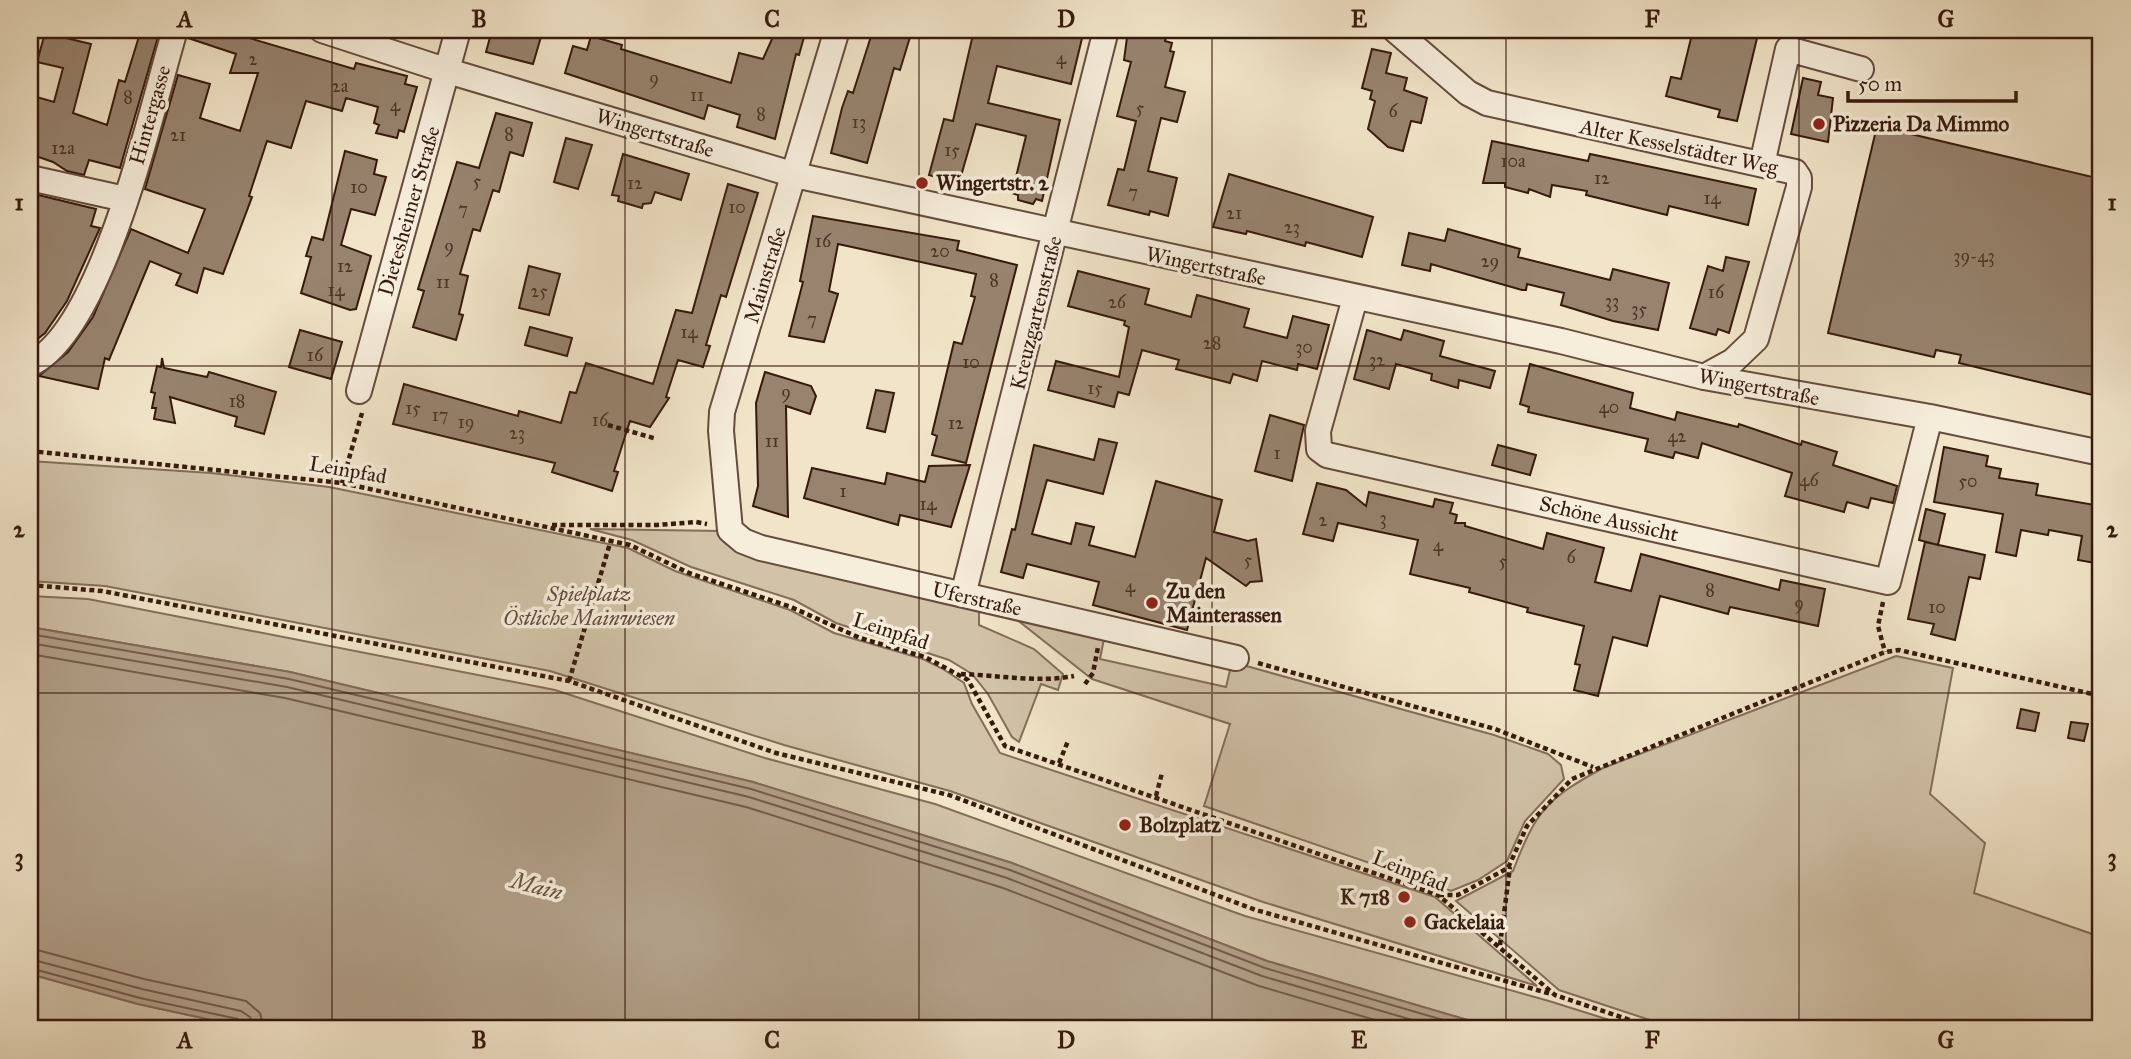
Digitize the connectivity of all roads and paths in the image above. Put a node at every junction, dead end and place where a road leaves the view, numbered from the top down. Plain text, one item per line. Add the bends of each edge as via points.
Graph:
1 (175, 30) edge
2 (322, 30) edge
3 (458, 30) edge
4 (837, 30) edge
5 (1106, 30) edge
6 (1395, 30) edge
7 (1861, 69) dead end
8 (448, 71) junction
9 (1762, 164) junction
10 (795, 175) junction
11 (30, 178) edge
12 (125, 200) junction
13 (1057, 233) junction
14 (1355, 299) junction
15 (30, 364) edge
16 (1704, 377) junction
17 (359, 391) joint
18 (1930, 416) junction
19 (608, 425) dead end
20 (657, 439) dead end
21 (30, 450) edge
22 (2101, 453) edge
23 (342, 483) junction
24 (696, 522) dead end
25 (729, 523) joint
26 (541, 525) junction
27 (611, 540) junction
28 (1888, 582) junction
29 (30, 585) edge
30 (963, 595) junction
31 (1885, 652) junction
32 (1236, 658) joint
33 (1093, 673) dead end
34 (960, 674) junction
35 (1074, 676) dead end
36 (569, 681) junction
37 (1085, 684) dead end
38 (2101, 695) edge
39 (1068, 741) dead end
40 (1059, 763) junction
41 (1594, 768) junction
42 (1162, 774) dead end
43 (1156, 796) junction
44 (1510, 865) junction
45 (1438, 894) junction
46 (1499, 946) junction
47 (1555, 995) junction
48 (1657, 1029) edge

1 - 12 street, Hintergasse
2 - 8 street, Wingertstraße
3 - 8 street, Dietesheimer Straße
4 - 10 street, Mainstraße
5 - 13 street, Kreuzgartenstraße
6 - 9 street, Alter Kesselstädter Weg via 1468,93 1487,103
7 - 9 street via 1788,49
8 - 10 street, Wingertstraße
8 - 17 street, Dietesheimer Straße
9 - 16 street, Alter Kesselstädter Weg via 1796,172 1798,187 1756,340 1733,361
10 - 13 street, Wingertstraße
10 - 25 street, Mainstraße via 722,412
11 - 12 street
12 - 15 street, Hintergasse via 91,290 75,319 45,357
13 - 14 street, Wingertstraße
13 - 30 street, Kreuzgartenstraße
14 - 16 street, Wingertstraße via 1561,341
14 - 28 street, Schöne Aussicht via 1318,432 1319,449 1327,455
16 - 18 street, Wingertstraße
17 - 23 path via 362,413
18 - 22 street, Wingertstraße
18 - 28 street
19 - 20 path
21 - 23 path, Leinpfad
23 - 26 path, Leinpfad
24 - 26 path
25 - 30 street, Uferstraße via 734,535 761,548
26 - 27 path, Leinpfad
27 - 34 path, Leinpfad
27 - 36 path
28 - 31 path via 1878,626
29 - 36 path via 102,591
30 - 32 street, Uferstraße
31 - 38 path via 1899,650
31 - 41 path
32 - 41 path via 1495,729
33 - 37 path
34 - 35 path via 1052,680
34 - 40 path, Leinpfad via 968,680 1005,746
36 - 47 path via 776,753 949,795 1256,910
39 - 40 path
40 - 43 path, Leinpfad
41 - 44 path via 1572,779 1546,804 1527,826
42 - 43 path
43 - 45 path, Leinpfad
44 - 45 path via 1458,895
44 - 46 path
45 - 46 path, Leinpfad
46 - 47 path, Leinpfad
47 - 48 path, Leinpfad

